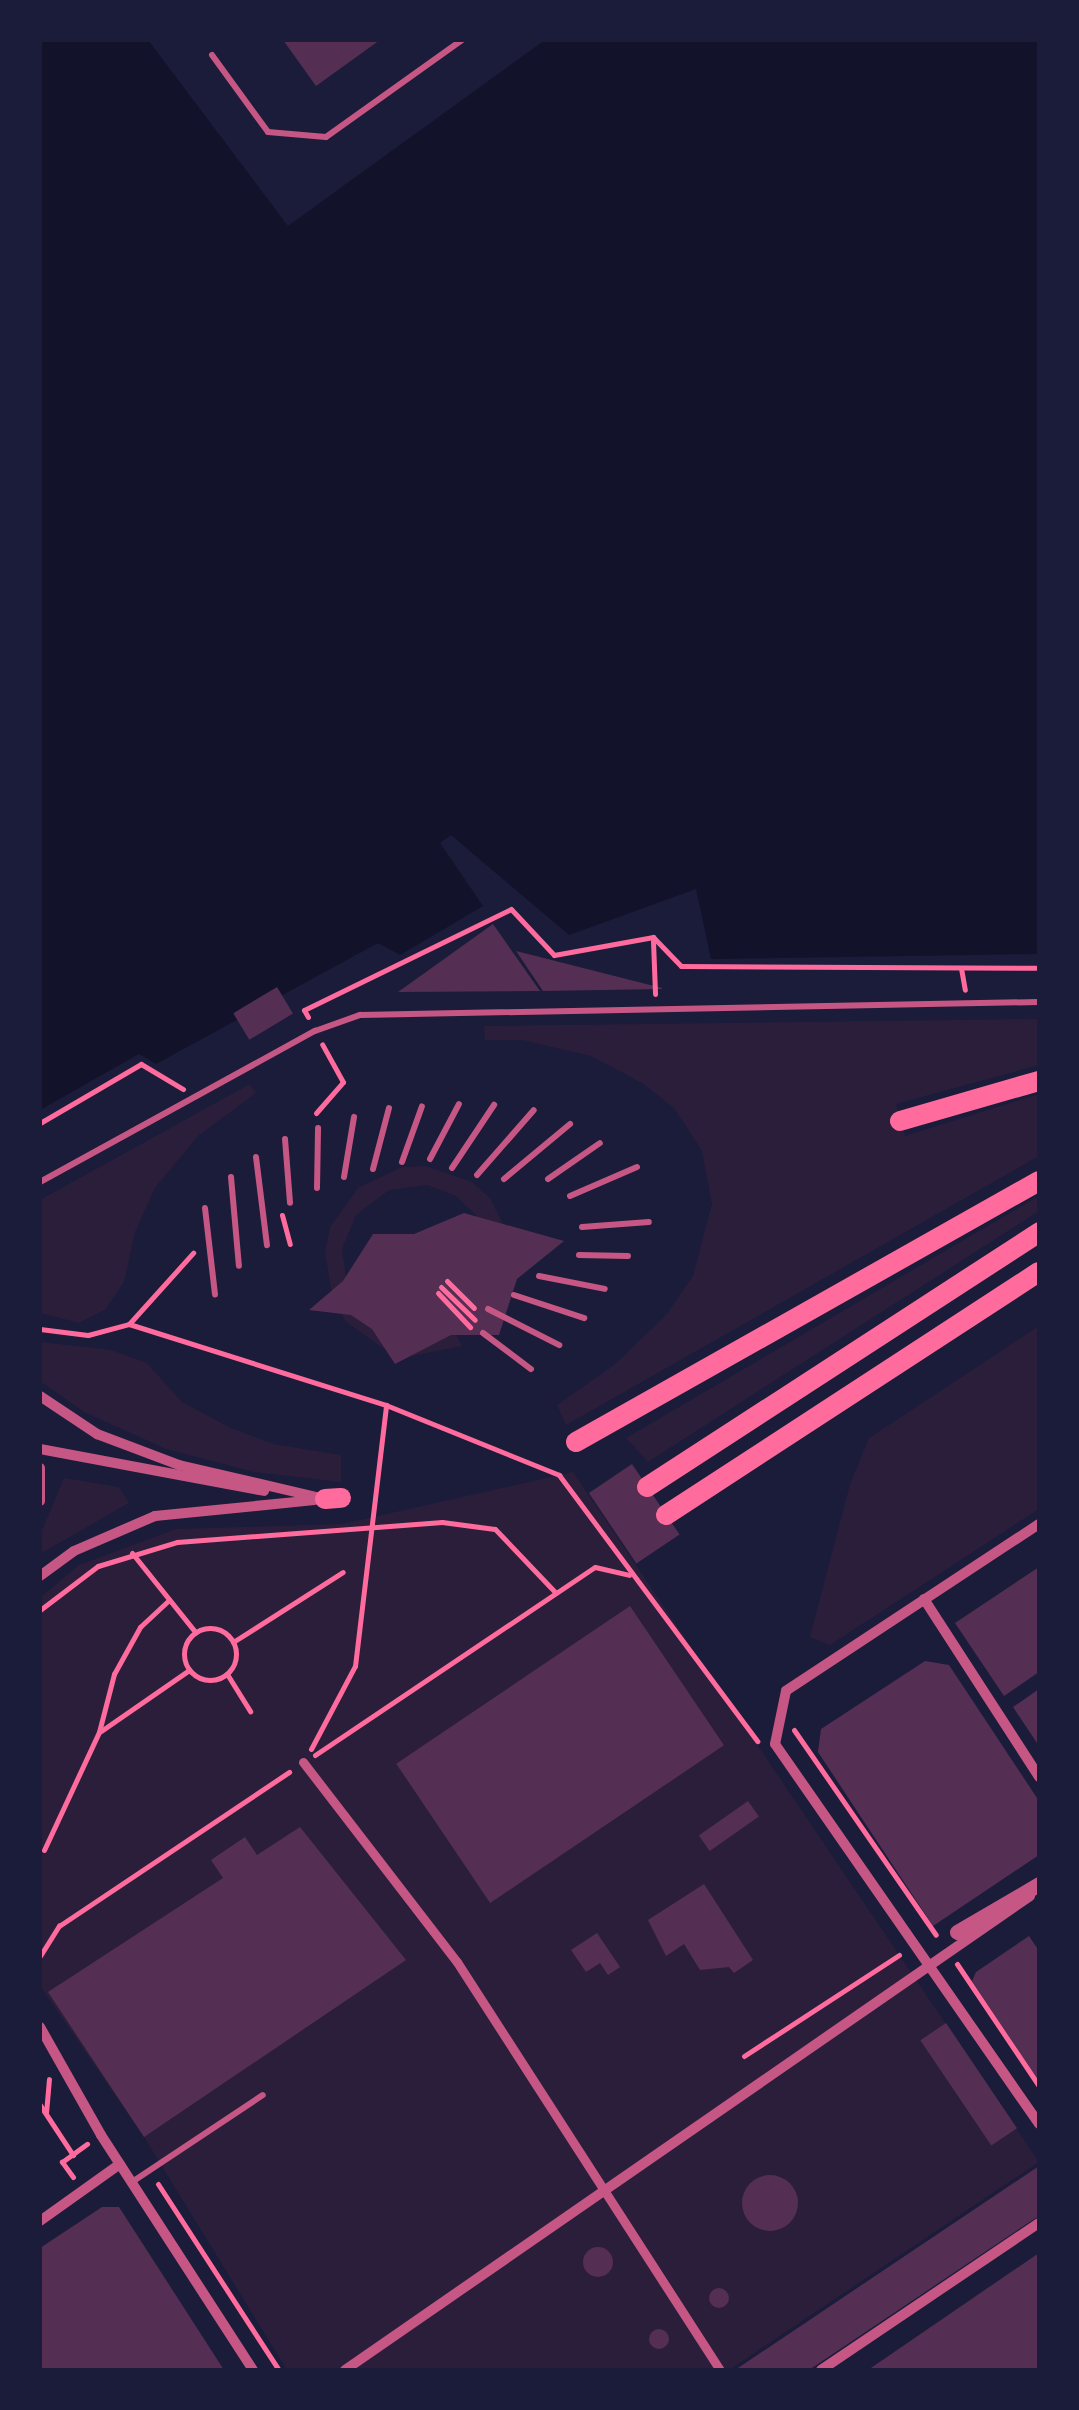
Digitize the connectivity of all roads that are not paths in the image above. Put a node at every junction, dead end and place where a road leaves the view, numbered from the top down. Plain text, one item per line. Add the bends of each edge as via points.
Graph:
1 (462, 40) edge
2 (212, 55) dead end
3 (1039, 1002) edge
4 (1039, 1081) edge
5 (459, 1104) dead end
6 (494, 1105) dead end
7 (422, 1106) dead end
8 (389, 1108) dead end
9 (534, 1110) dead end
10 (354, 1118) dead end
11 (900, 1121) dead end
12 (570, 1124) dead end
13 (318, 1128) dead end
14 (285, 1139) dead end
15 (600, 1143) dead end
16 (256, 1157) dead end
17 (430, 1159) dead end
18 (402, 1162) dead end
19 (637, 1167) dead end
20 (452, 1168) dead end
21 (372, 1170) dead end
22 (477, 1175) dead end
23 (344, 1177) dead end
24 (231, 1178) dead end
25 (548, 1179) dead end
26 (504, 1180) dead end
27 (1039, 1181) edge
28 (40, 1182) edge
29 (316, 1188) dead end
30 (570, 1196) dead end
31 (290, 1203) dead end
32 (205, 1208) dead end
33 (649, 1222) dead end
34 (582, 1227) dead end
35 (1039, 1232) edge
36 (268, 1246) dead end
37 (579, 1255) dead end
38 (628, 1256) dead end
39 (239, 1266) dead end
40 (1039, 1272) edge
41 (539, 1276) dead end
42 (606, 1289) dead end
43 (215, 1294) dead end
44 (514, 1295) dead end
45 (488, 1309) dead end
46 (584, 1318) dead end
47 (483, 1330) road end
48 (560, 1345) dead end
49 (531, 1370) dead end
50 (40, 1396) edge
51 (576, 1442) dead end
52 (40, 1449) edge
53 (40, 1468) edge
54 (647, 1487) dead end
55 (333, 1499) junction
56 (40, 1501) edge
57 (666, 1515) dead end
58 (1039, 1524) edge
59 (40, 1576) edge
60 (924, 1599) junction
61 (304, 1762) road end
62 (1039, 1777) edge
63 (1039, 1887) edge
64 (957, 1932) dead end
65 (932, 1970) junction
66 (40, 2027) edge
67 (263, 2095) dead end
68 (1039, 2124) edge
69 (120, 2164) junction
70 (132, 2182) junction
71 (608, 2191) junction
72 (40, 2220) edge
73 (1039, 2222) edge
74 (253, 2370) edge
75 (345, 2370) edge
76 (720, 2370) edge
77 (821, 2370) edge

1 - 2 lane via 326,137 268,132
3 - 28 lane via 360,1015 315,1032
4 - 11 highway
5 - 17 lane
6 - 20 lane
7 - 18 lane
8 - 21 lane
9 - 22 lane
10 - 23 lane
12 - 26 lane
13 - 29 lane
14 - 31 lane
15 - 25 lane
16 - 36 lane
19 - 30 lane
24 - 39 lane
27 - 51 highway
32 - 43 lane
33 - 34 lane
35 - 54 highway
37 - 38 lane
40 - 57 highway
41 - 42 lane
44 - 46 lane
45 - 48 lane
47 - 49 lane
50 - 55 street via 97,1434 179,1466
52 - 55 street via 182,1480
53 - 56 street
55 - 59 street via 155,1516 74,1550
58 - 60 street
60 - 62 street
60 - 65 street via 786,1691 775,1744
61 - 71 street via 458,1962
63 - 64 street
63 - 65 street
65 - 68 street
65 - 71 street
66 - 69 street
67 - 70 lane
69 - 70 street
69 - 72 street
70 - 74 street
71 - 75 street
71 - 76 street
73 - 77 street

